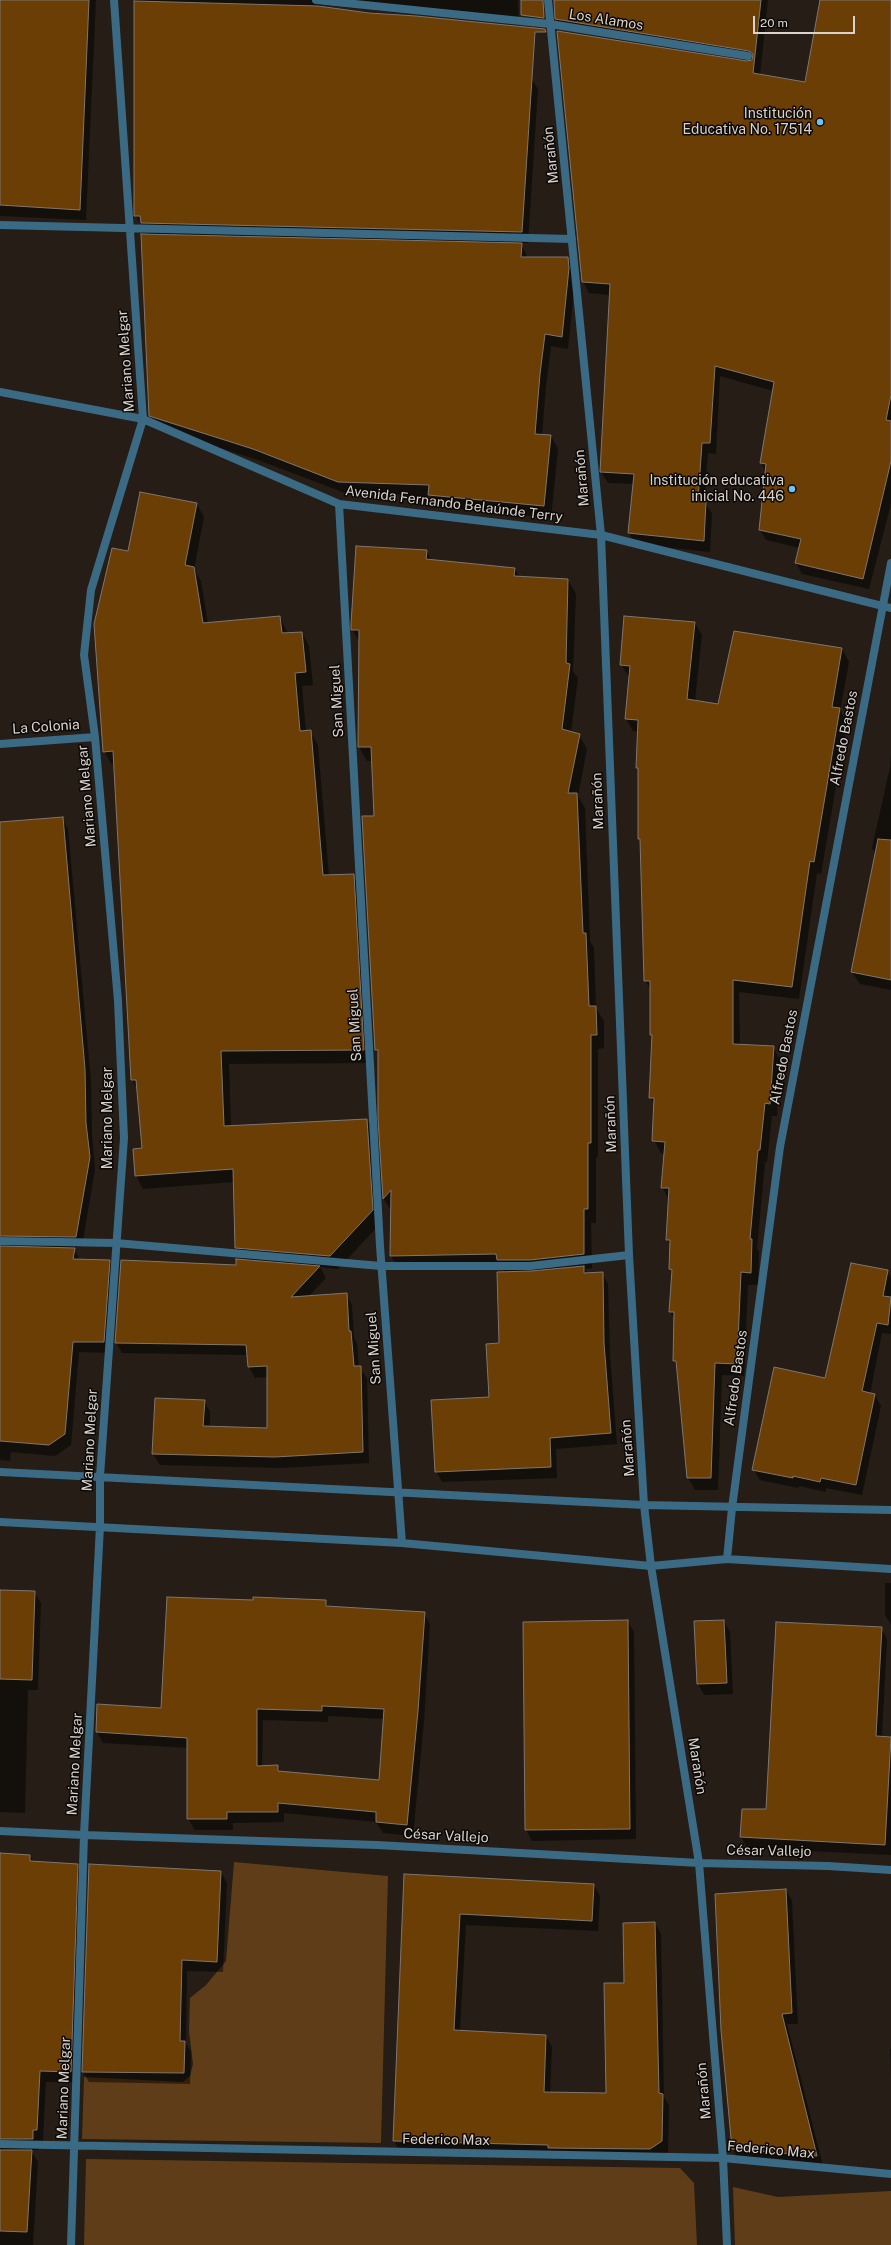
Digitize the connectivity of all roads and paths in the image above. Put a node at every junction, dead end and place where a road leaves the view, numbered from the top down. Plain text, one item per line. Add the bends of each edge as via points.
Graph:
1 (114, 0) edge
2 (316, 0) edge
3 (548, 0) edge
4 (550, 24) junction
5 (748, 56) dead end
6 (0, 226) edge
7 (129, 228) junction
8 (572, 239) junction
9 (0, 392) edge
10 (143, 419) junction
11 (339, 504) junction
12 (601, 536) junction
13 (891, 563) edge
14 (882, 606) junction
15 (891, 608) edge
16 (94, 737) junction
17 (0, 744) edge
18 (0, 1241) edge
19 (116, 1243) junction
20 (629, 1255) junction
21 (381, 1266) junction
22 (0, 1472) edge
23 (100, 1476) junction
24 (398, 1493) junction
25 (644, 1505) junction
26 (732, 1508) junction
27 (891, 1510) edge
28 (0, 1522) edge
29 (100, 1526) junction
30 (402, 1544) junction
31 (727, 1559) junction
32 (651, 1566) junction
33 (891, 1570) edge
34 (0, 1831) edge
35 (84, 1835) junction
36 (699, 1863) junction
37 (891, 1870) edge
38 (0, 2144) edge
39 (76, 2146) junction
40 (723, 2158) junction
41 (891, 2174) edge
42 (71, 2245) edge
43 (727, 2245) edge

1 - 7 street, Mariano Melgar
2 - 4 street, Los Alamos
3 - 4 street, Marañón
4 - 5 street, Los Alamos
4 - 8 street, Marañón
6 - 7 street
7 - 8 street
7 - 10 street, Mariano Melgar
8 - 12 street, Marañón
9 - 10 street, Avenida Fernando Belaúnde Terry
10 - 11 street, Avenida Fernando Belaúnde Terry
10 - 16 street, Mariano Melgar via 91,590 84,655
11 - 12 street, Avenida Fernando Belaúnde Terry
11 - 21 street, San Miguel
12 - 14 street, Avenida Fernando Belaúnde Terry
12 - 20 street, Marañón
13 - 14 street, Alfredo Bastos
14 - 15 street, Avenida Fernando Belaúnde Terry
14 - 26 street, Alfredo Bastos via 780,1147
16 - 17 street, La Colonia
16 - 19 street, Mariano Melgar via 118,1001 124,1138
18 - 19 street
19 - 21 street
19 - 23 street, Mariano Melgar
20 - 21 street via 530,1266
20 - 25 street, Marañón
21 - 24 street, San Miguel
22 - 23 street
23 - 24 street
23 - 29 street, Mariano Melgar
24 - 25 street
24 - 30 street, San Miguel
25 - 26 street
25 - 32 street, Marañón
26 - 27 street
26 - 31 street, Alfredo Bastos
28 - 29 street
29 - 30 street
29 - 35 street, Mariano Melgar
30 - 32 street
31 - 32 street
31 - 33 street
32 - 36 street, Marañón
34 - 35 street, César Vallejo
35 - 36 street, César Vallejo via 377,1845
35 - 39 street, Mariano Melgar
36 - 37 street, César Vallejo
36 - 40 street, Marañón
38 - 39 street, Federico Max
39 - 40 street, Federico Max
39 - 42 street, Mariano Melgar
40 - 41 street, Federico Max
40 - 43 street, Marañón

